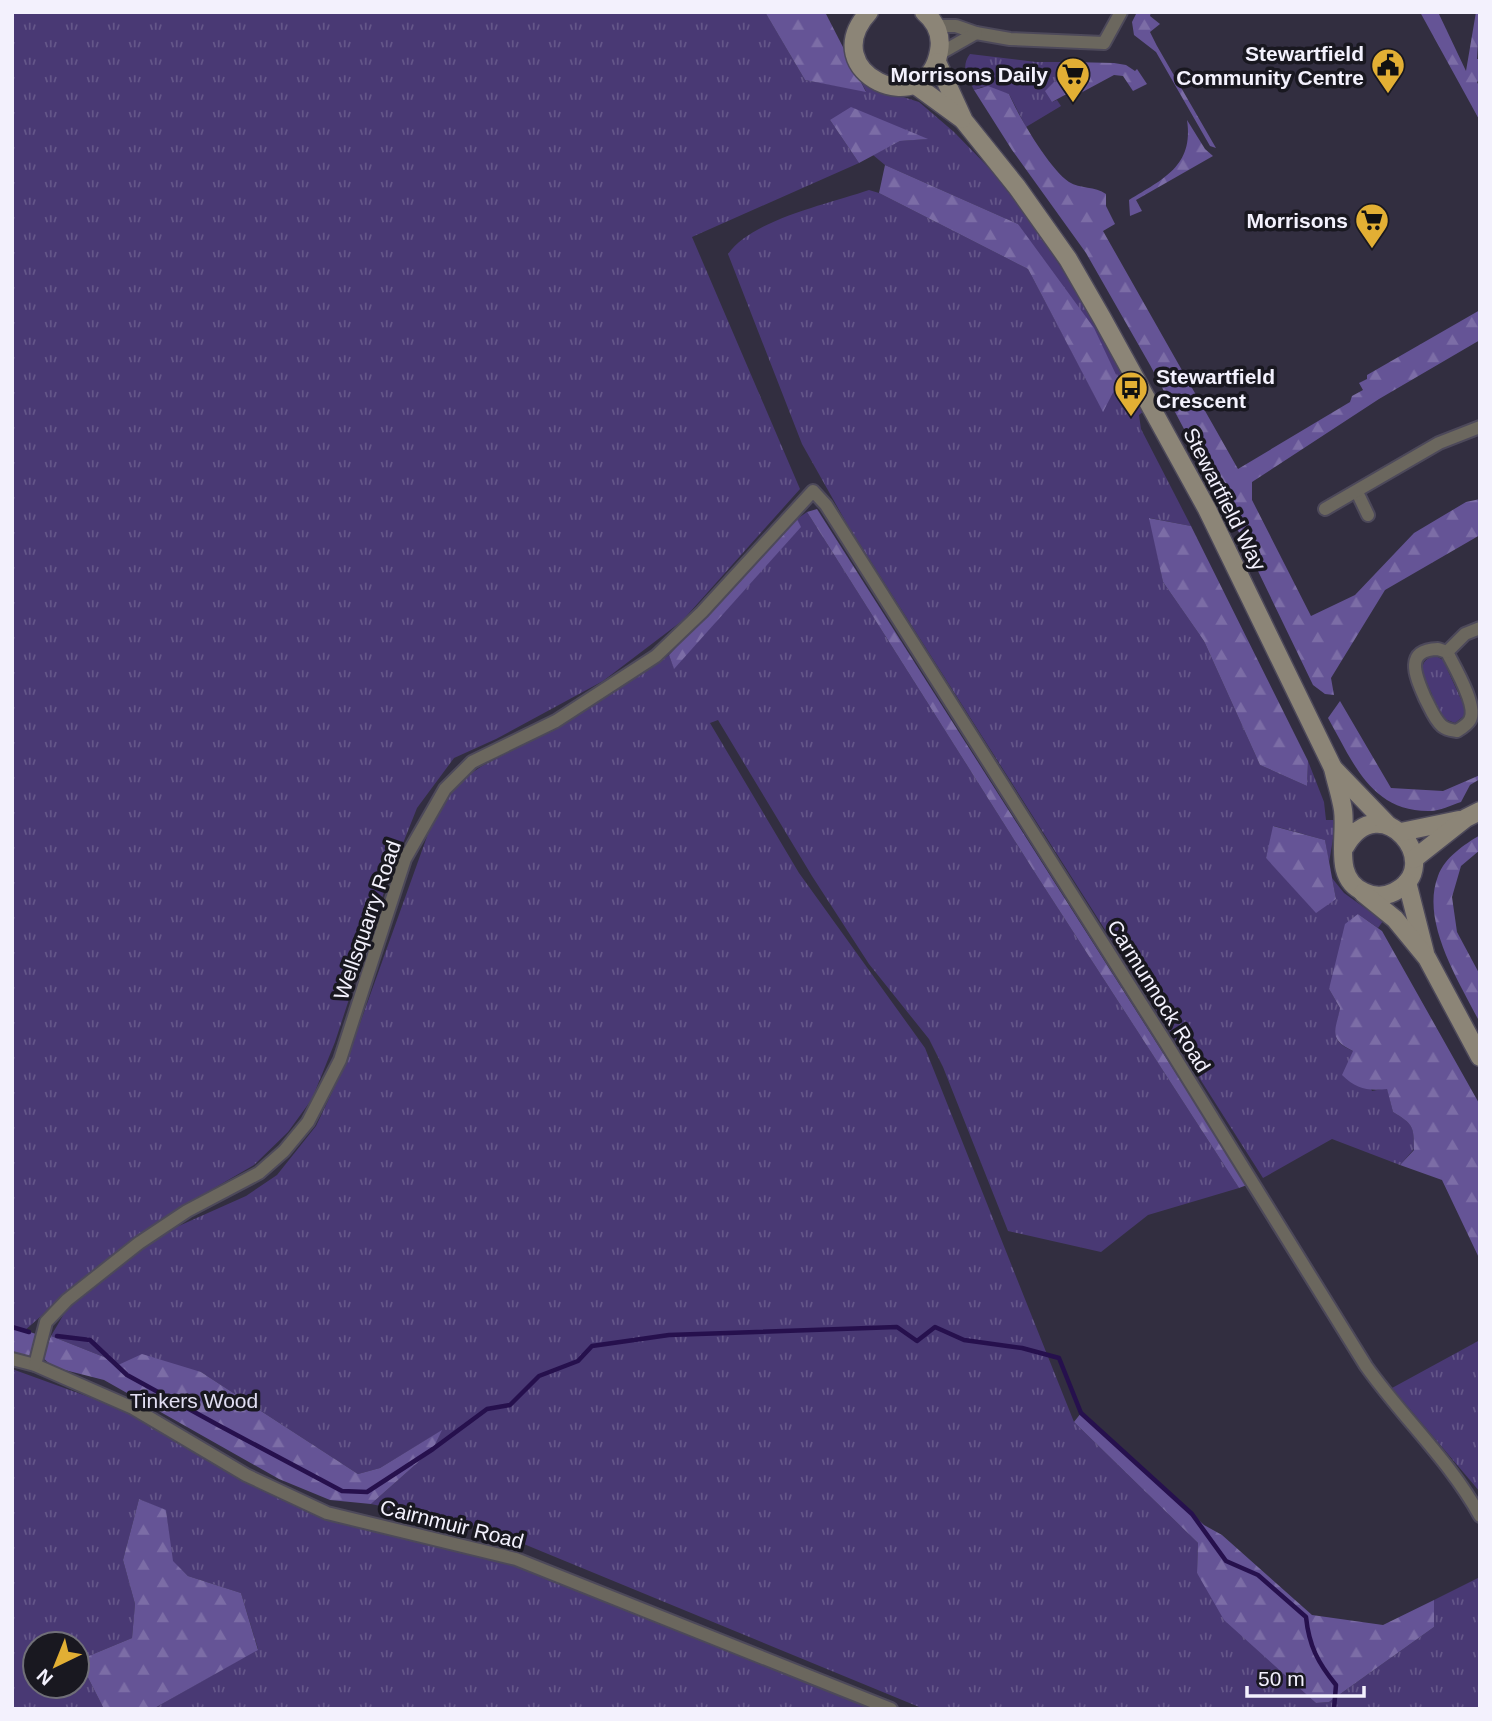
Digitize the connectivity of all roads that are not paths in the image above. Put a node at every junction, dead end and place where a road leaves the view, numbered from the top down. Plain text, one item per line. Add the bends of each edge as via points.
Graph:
1 (849, 12) edge
2 (869, 12) edge
3 (1121, 12) edge
4 (930, 17) edge
5 (857, 29) junction
6 (976, 33) junction
7 (938, 58) junction
8 (914, 85) junction
9 (964, 121) junction
10 (1480, 427) edge
11 (813, 491) joint
12 (1357, 492) junction
13 (1325, 509) dead end
14 (1368, 515) dead end
15 (1480, 628) edge
16 (1447, 652) junction
17 (1333, 768) junction
18 (1473, 814) edge
19 (1394, 828) junction
20 (1345, 847) junction
21 (1415, 859) junction
22 (1407, 881) junction
23 (1360, 891) junction
24 (1427, 958) junction
25 (1480, 1056) edge
26 (12, 1359) edge
27 (35, 1365) junction
28 (1480, 1516) edge
29 (891, 1709) edge

1 - 5 street
2 - 5 street
3 - 6 street via 1104,43 1056,43
4 - 6 street
4 - 7 street, Stewartfield Way via 939,36
5 - 8 street via 854,51 863,72 892,88
6 - 7 street
7 - 8 street via 928,75
7 - 9 street, Stewartfield Way
8 - 9 street, Stewartfield Way
9 - 17 street, Stewartfield Way via 1068,258 1207,509
10 - 12 street via 1439,443
11 - 27 street, Wellsquarry Road via 656,656 556,721 472,762 445,789 405,859 340,1060 308,1122 259,1172 187,1211 66,1300 46,1322
11 - 28 street, Carmunnock Road via 1366,1366
12 - 13 street
12 - 14 street
15 - 16 street via 1465,634
16 - 16 street via 1473,713 1457,731 1448,730 1436,719 1414,667 1422,652
17 - 19 street, Stewartfield Way
17 - 20 street, Stewartfield Way
18 - 19 street
18 - 21 street
19 - 20 street via 1377,824 1357,831
19 - 21 street via 1411,844
20 - 23 street via 1346,876
21 - 22 street
22 - 23 street via 1400,889 1380,896
22 - 24 street
23 - 24 street via 1395,919
24 - 25 street
26 - 27 street, Cairnmuir Road
27 - 29 street, Cairnmuir Road via 133,1408 246,1475 327,1513 516,1559

